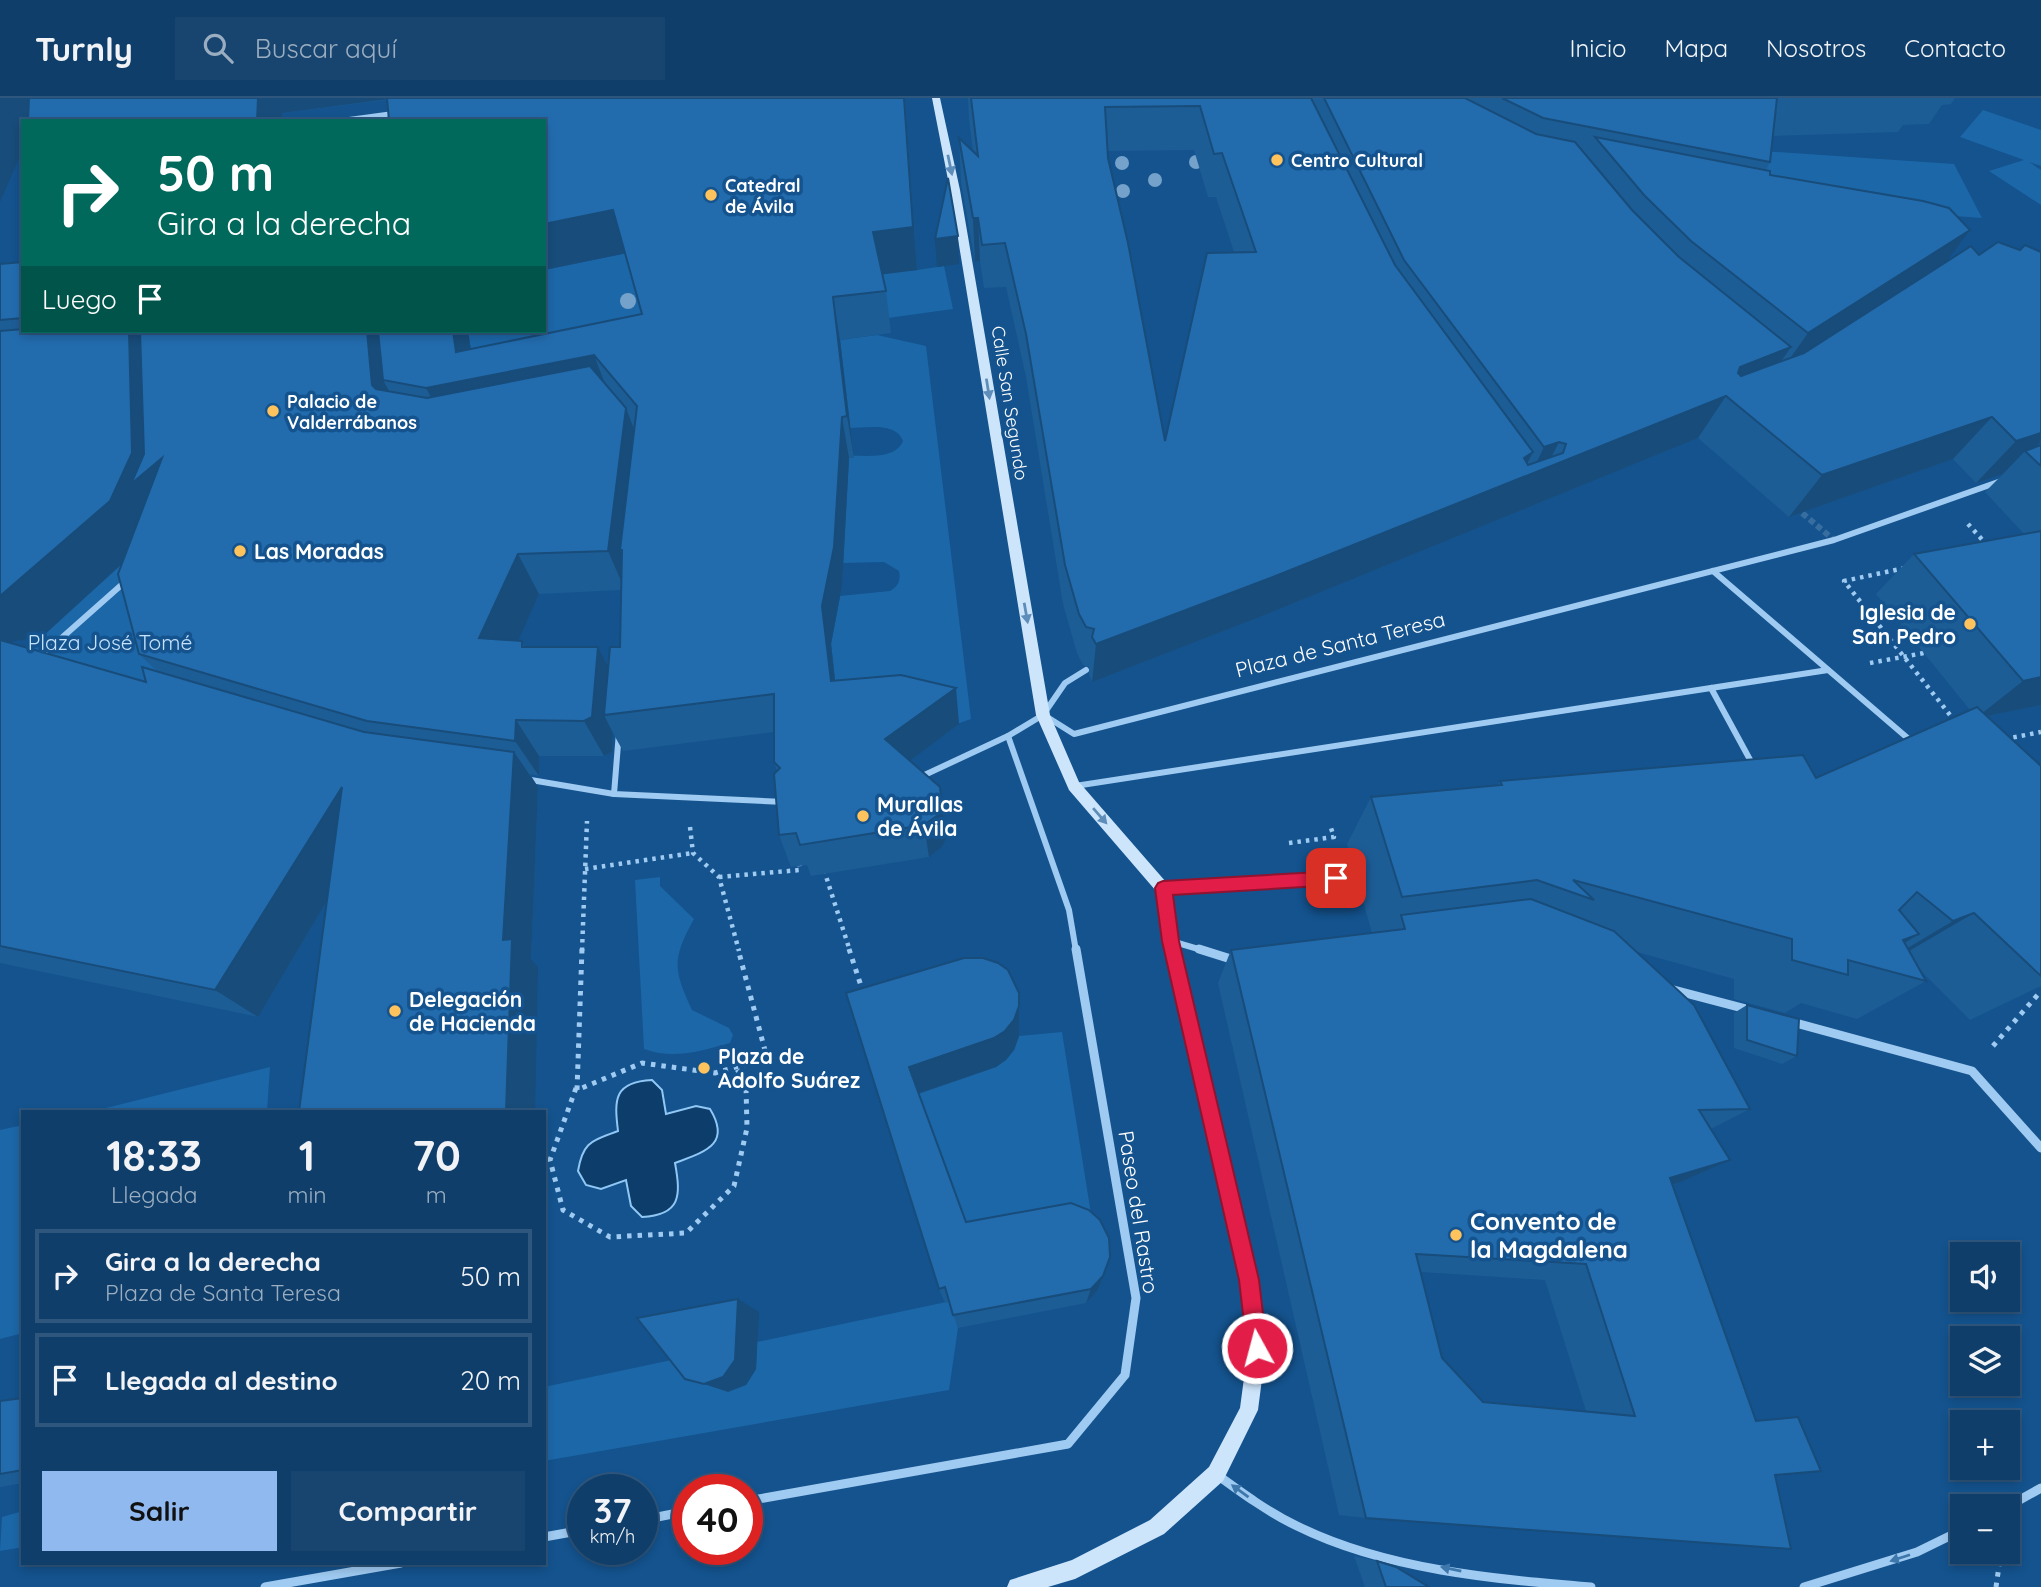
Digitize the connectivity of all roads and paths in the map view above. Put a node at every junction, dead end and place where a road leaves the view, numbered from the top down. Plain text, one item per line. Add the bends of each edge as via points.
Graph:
1 (936, 98) edge
2 (399, 106) edge
3 (410, 111) edge
4 (397, 113) junction
5 (353, 119) edge
6 (2004, 479) dead end
7 (1945, 500) junction
8 (1978, 553) edge
9 (1911, 567) dead end
10 (1713, 570) junction
11 (133, 574) edge
12 (1924, 653) dead end
13 (41, 656) junction
14 (1905, 657) junction
15 (54, 659) edge
16 (34, 662) edge
17 (1086, 670) dead end
18 (1828, 670) junction
19 (1711, 688) junction
20 (1043, 715) junction
21 (1959, 726) edge
22 (619, 727) edge
23 (2041, 732) edge
24 (1008, 736) junction
25 (2001, 740) edge
26 (1911, 741) edge
27 (1755, 769) edge
28 (510, 777) edge
29 (911, 782) edge
30 (1074, 786) junction
31 (588, 789) junction
32 (614, 794) junction
33 (686, 797) junction
34 (786, 802) edge
35 (1331, 828) dead end
36 (1284, 844) dead end
37 (693, 853) junction
38 (820, 858) edge
39 (799, 866) edge
40 (585, 869) junction
41 (719, 877) junction
42 (1336, 878) tunnel mouth
43 (1163, 888) junction
44 (1171, 941) junction
45 (1238, 962) edge
46 (1664, 987) edge
47 (2041, 991) edge
48 (863, 994) edge
49 (1757, 1012) edge
50 (1784, 1020) edge
51 (736, 1067) junction
52 (1972, 1071) junction
53 (578, 1084) junction
54 (2041, 1148) edge
55 (1216, 1474) junction
56 (2041, 1488) edge
57 (763, 1498) edge
58 (2020, 1500) edge
59 (567, 1533) edge
60 (1950, 1536) edge
61 (546, 1537) edge
62 (1999, 1564) edge
63 (390, 1565) edge
64 (265, 1587) edge
65 (1017, 1587) edge
66 (1591, 1587) edge
67 (1804, 1587) edge
68 (1996, 1587) edge

1 -> 20 street, Calle San Segundo
2 - 4 street
3 - 4 street
4 - 5 street
6 - 7 street, Plaza de Santa Teresa
7 - 8 path via 1992,550
7 - 10 street, Plaza de Santa Teresa via 1834,540
9 - 14 path via 1844,580
10 - 18 street
10 - 20 street, Plaza de Santa Teresa via 1074,734
11 - 13 street
12 - 14 path
13 - 15 street
13 - 16 street
14 - 18 path
14 - 21 path
17 - 20 street via 1065,683
18 - 19 street
18 - 26 street
19 - 27 street
19 - 30 street
20 - 24 street
20 - 30 street, Calle San Segundo
22 - 32 street
23 - 25 path
24 - 29 street
24 - 57 street, Paseo del Rastro via 1069,910 1136,1298 1125,1375 1068,1444
28 - 31 street
30 -> 43 street, Calle San Segundo
31 - 32 street
31 - 40 path
32 - 33 street
33 - 34 street
33 - 37 path
35 - 36 path via 1334,837
37 - 40 path
37 - 41 path
38 - 48 path
39 - 41 path via 800,870
40 - 53 path
41 - 51 path via 766,1058
42 - 43 street
43 - 44 street
44 - 45 street
44 - 55 street via 1249,1280 1257,1348 1248,1410
46 - 49 street
47 - 52 path
50 - 52 street
51 - 53 path via 715,1073 642,1063 577,1090
51 - 53 path via 746,1087 747,1128 734,1186 686,1233 610,1237 563,1210 550,1160
52 - 54 street
55 - 65 street via 1157,1527 1075,1569
66 -> 55 street via 1521,1582 1364,1550 1311,1532 1262,1507
56 - 58 street
59 - 61 street
60 -> 67 street via 1917,1552
62 - 68 path
63 - 64 street

